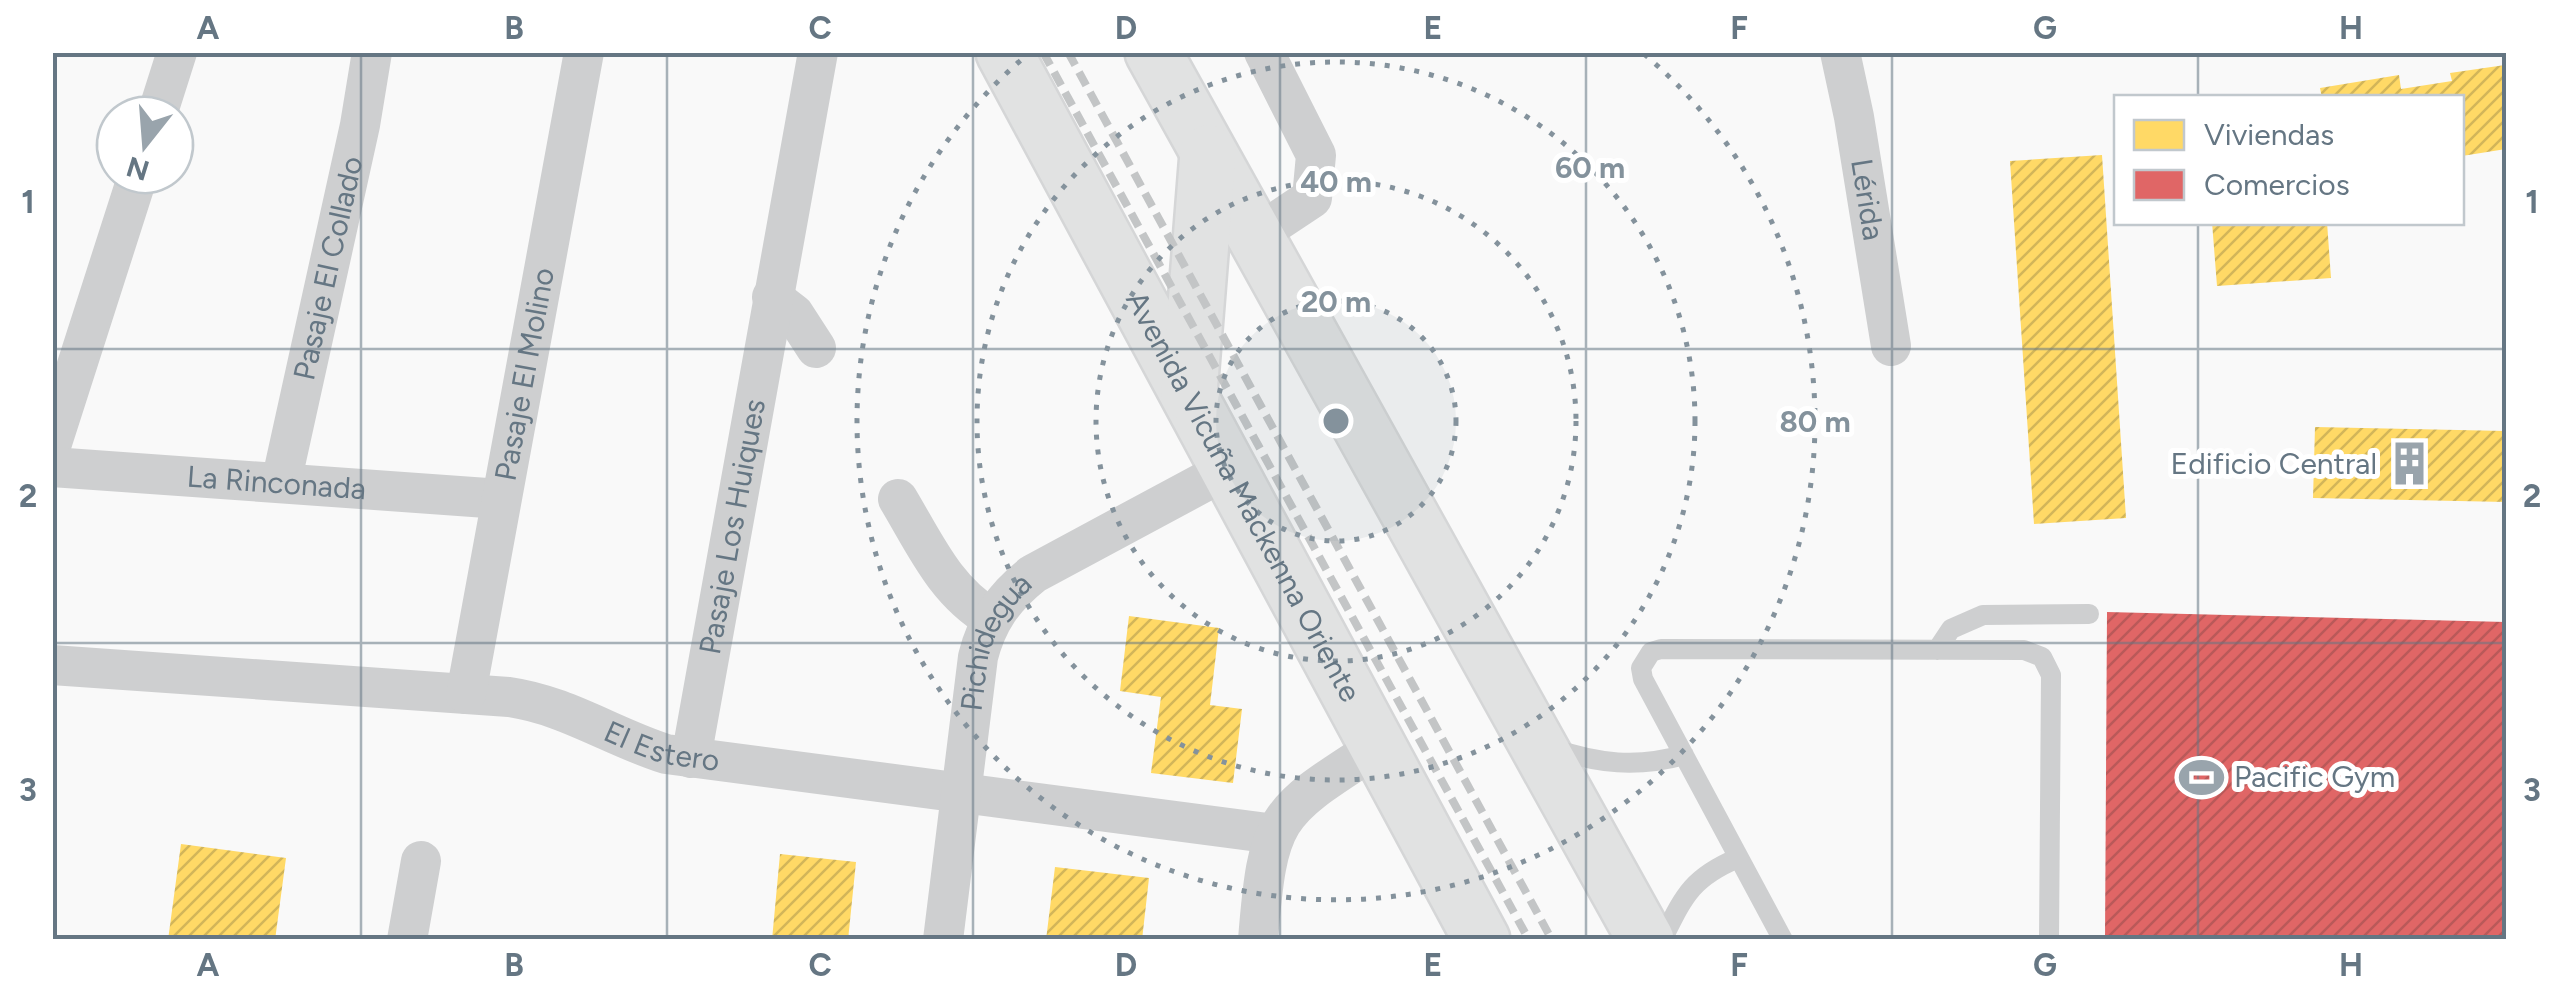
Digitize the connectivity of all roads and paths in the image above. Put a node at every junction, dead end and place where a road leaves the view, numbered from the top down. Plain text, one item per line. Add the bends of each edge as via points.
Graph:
1 (177, 52) edge
2 (372, 52) edge
3 (584, 52) edge
4 (818, 52) edge
5 (1004, 52) edge
6 (1153, 52) edge
7 (1264, 52) edge
8 (1840, 52) edge
9 (163, 95) edge
10 (1208, 153) junction
11 (132, 195) edge
12 (1255, 236) junction
13 (772, 296) junction
14 (1891, 346) dead end
15 (816, 348) dead end
16 (1189, 394) junction
17 (52, 444) edge
18 (52, 467) edge
19 (1230, 468) junction
20 (281, 482) junction
21 (501, 499) junction
22 (898, 499) dead end
23 (2089, 614) dead end
24 (991, 618) junction
25 (1936, 650) junction
26 (52, 665) edge
27 (466, 694) junction
28 (1536, 743) junction
29 (1379, 746) junction
30 (1684, 755) junction
31 (690, 758) junction
32 (959, 795) junction
33 (1274, 834) junction
34 (1738, 858) junction
35 (421, 861) dead end
36 (407, 940) edge
37 (944, 940) edge
38 (1258, 940) edge
39 (1482, 940) edge
40 (1646, 940) edge
41 (1662, 940) edge
42 (1783, 940) edge
43 (2049, 940) edge

1 - 9 street
2 - 20 street, Pasaje El Collado
3 - 21 street, Pasaje El Molino
4 - 13 street, Pasaje Los Huiques
5 - 16 main road, Avenida Vicuña Mackenna Oriente
6 - 10 main road
7 - 12 street via 1316,155 1312,198
8 - 14 street, Lérida
10 - 12 main road
10 - 16 main road
11 - 17 street
12 - 28 main road
13 - 15 street via 794,314
13 - 31 street, Pasaje Los Huiques
16 - 19 main road, Avenida Vicuña Mackenna Oriente
18 - 20 street, La Rinconada
19 - 24 street, Pichidegua via 1033,574
19 - 29 main road, Avenida Vicuña Mackenna Oriente
20 - 21 street, La Rinconada
21 - 27 street, Pasaje El Molino
22 - 24 street via 947,580
23 - 25 lane via 1982,615 1951,629
24 - 32 street, Pichidegua via 978,658
25 - 30 lane via 1651,652 1641,668 1643,679
25 - 43 lane via 2024,650 2048,665
26 - 27 street, El Estero
27 - 31 street, El Estero via 553,706 643,747
28 - 30 lane via 1618,764
28 - 40 main road
29 - 33 street via 1296,802
29 - 39 main road, Avenida Vicuña Mackenna Oriente
30 - 34 lane
31 - 32 street, El Estero
32 - 33 street, El Estero
32 - 37 street, Pichidegua
33 - 38 street
34 - 41 lane via 1698,879
34 - 42 lane
35 - 36 street

